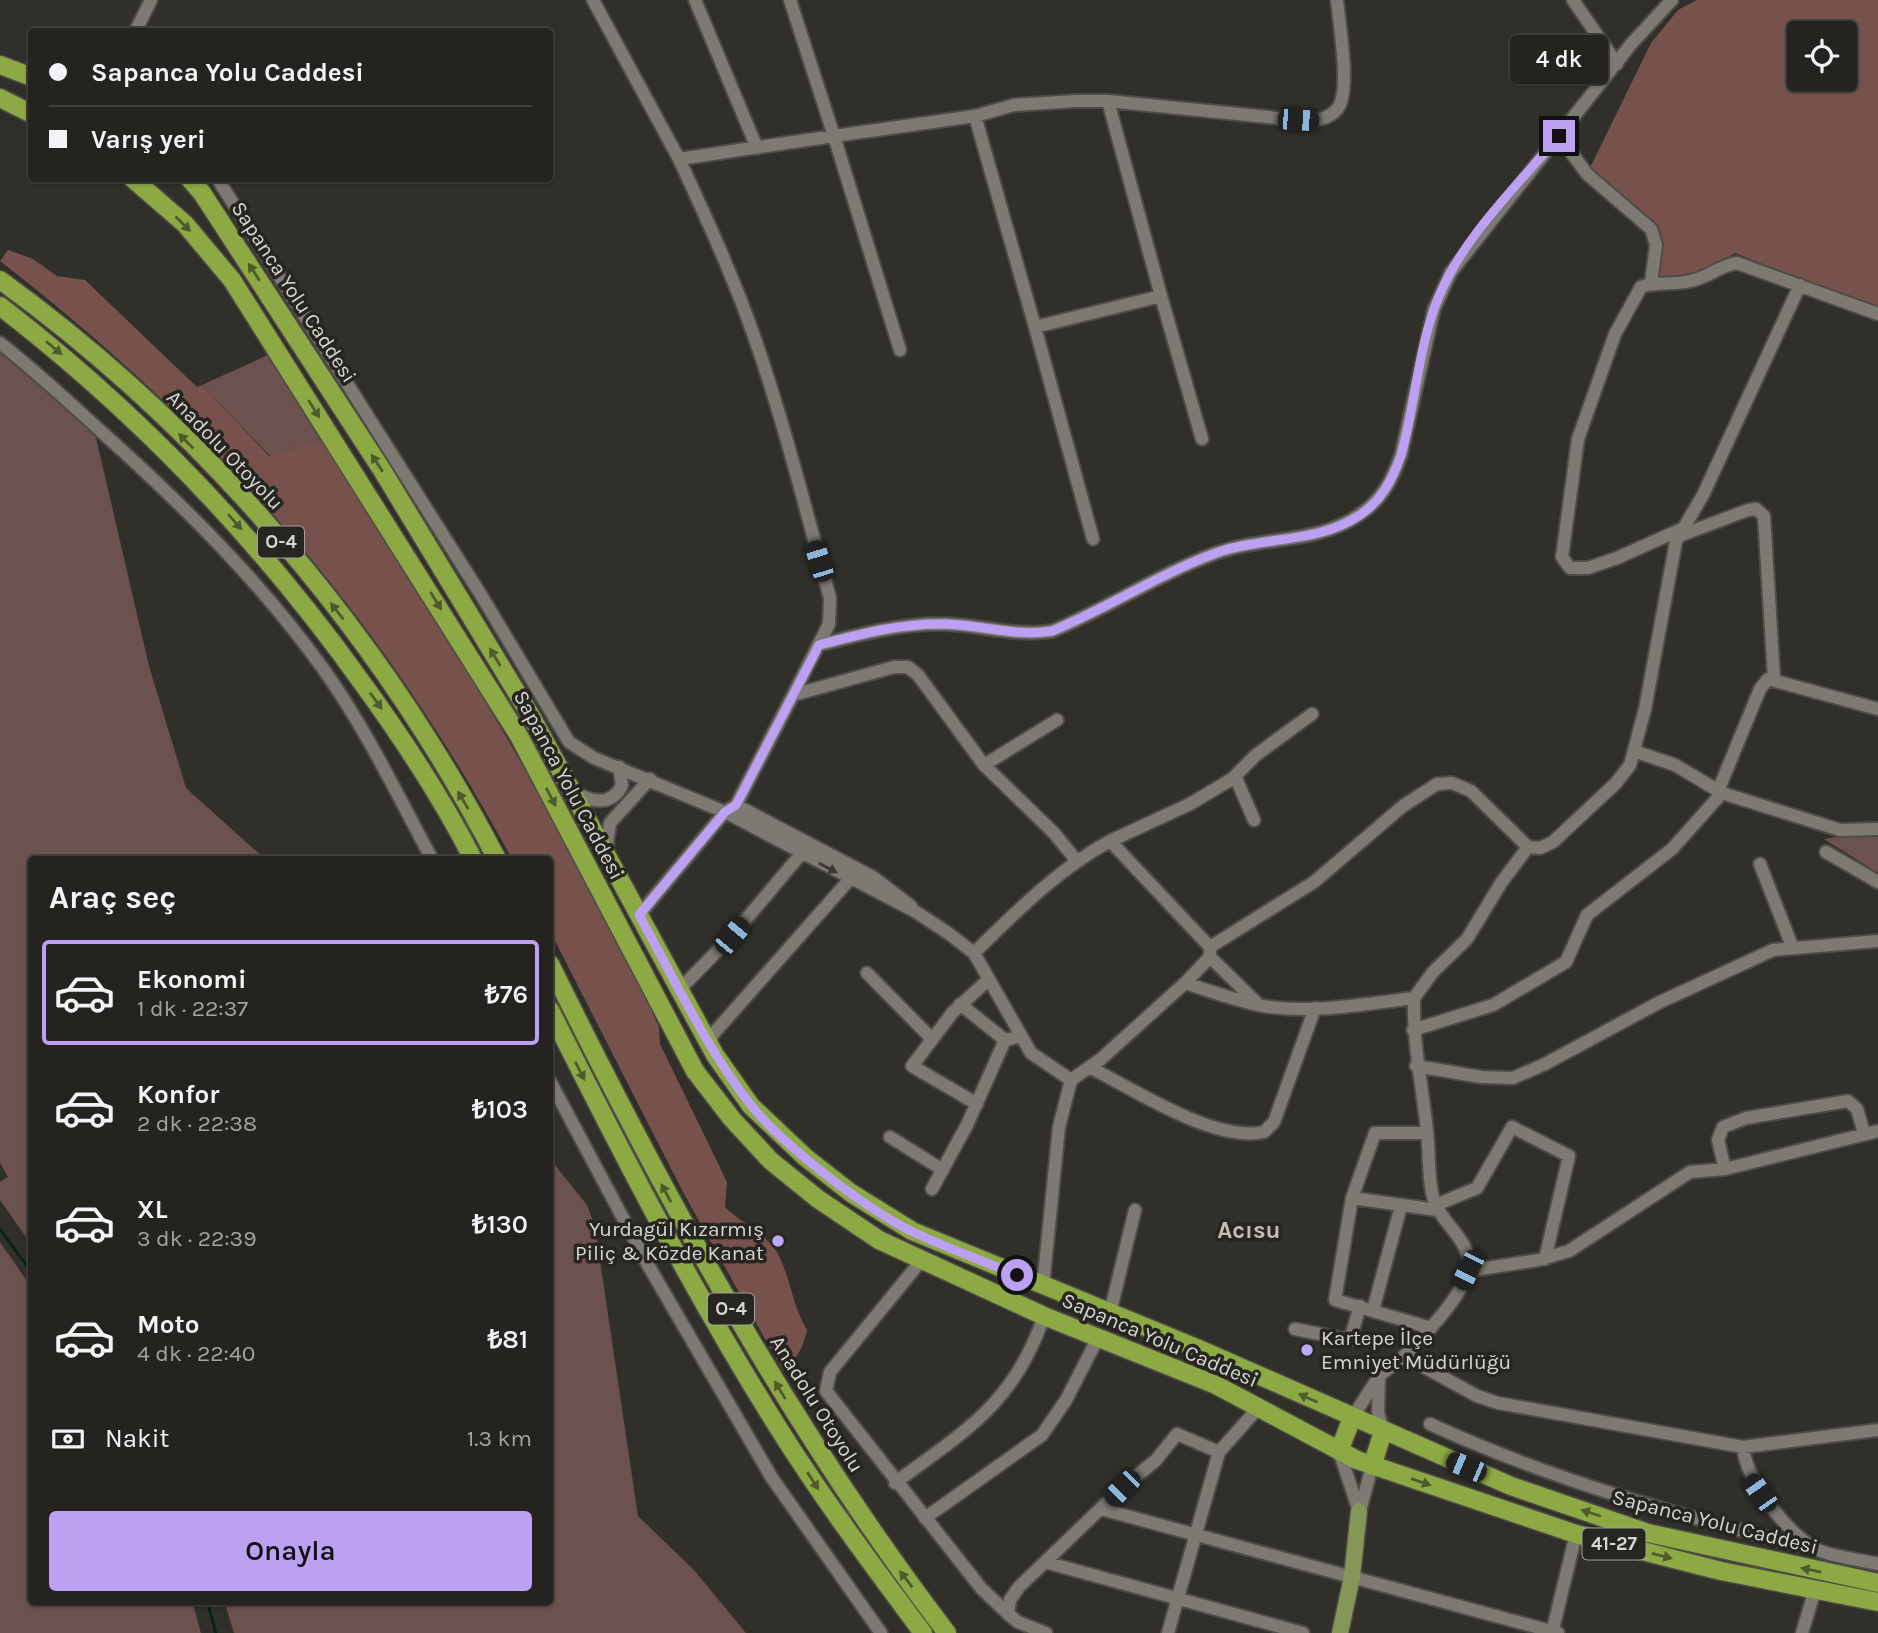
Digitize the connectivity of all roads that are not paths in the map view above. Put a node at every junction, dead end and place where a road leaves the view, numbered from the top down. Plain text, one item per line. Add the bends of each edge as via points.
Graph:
1 (151, 0) edge
2 (593, 0) edge
3 (695, 0) edge
4 (790, 0) edge
5 (1337, 0) edge
6 (1573, 0) edge
7 (1672, 0) edge
8 (138, 28) edge
9 (1616, 64) junction
10 (0, 65) edge
11 (28, 75) edge
12 (0, 98) edge
13 (1108, 101) junction
14 (28, 112) edge
15 (975, 116) junction
16 (834, 136) junction
17 (1559, 136) junction
18 (757, 148) junction
19 (679, 159) junction
20 (137, 182) edge
21 (192, 182) edge
22 (220, 182) edge
23 (0, 280) edge
24 (1651, 283) junction
25 (1800, 285) junction
26 (1161, 296) junction
27 (0, 306) edge
28 (1878, 314) edge
29 (1035, 327) junction
30 (0, 343) edge
31 (900, 350) dead end
32 (1202, 439) dead end
33 (1682, 532) junction
34 (1093, 539) dead end
35 (819, 645) junction
36 (1774, 679) junction
37 (793, 695) junction
38 (1878, 709) edge
39 (1312, 714) dead end
40 (1057, 720) dead end
41 (1634, 751) junction
42 (984, 765) junction
43 (619, 767) junction
44 (1235, 776) junction
45 (650, 779) junction
46 (568, 789) junction
47 (1720, 792) junction
48 (731, 808) junction
49 (1254, 820) dead end
50 (1878, 829) edge
51 (1110, 841) junction
52 (1528, 847) junction
53 (1826, 852) dead end
54 (801, 853) junction
55 (430, 856) edge
56 (471, 856) edge
57 (495, 856) edge
58 (606, 856) junction
59 (1076, 860) junction
60 (1759, 864) dead end
61 (850, 879) junction
62 (1878, 882) edge
63 (916, 912) junction
64 (639, 915) junction
65 (1878, 941) edge
66 (1792, 946) junction
67 (1210, 952) junction
68 (974, 953) junction
69 (553, 970) edge
70 (867, 973) dead end
71 (988, 980) junction
72 (1185, 983) junction
73 (680, 989) junction
74 (1414, 998) junction
75 (960, 1004) junction
76 (1259, 1005) junction
77 (1315, 1008) junction
78 (553, 1016) edge
79 (1413, 1030) junction
80 (1020, 1036) junction
81 (931, 1038) junction
82 (1005, 1040) junction
83 (707, 1041) junction
84 (1416, 1066) junction
85 (1091, 1068) junction
86 (1072, 1080) junction
87 (553, 1087) edge
88 (977, 1104) junction
89 (1878, 1131) edge
90 (1427, 1133) junction
91 (1864, 1133) junction
92 (890, 1137) dead end
93 (1725, 1169) junction
94 (943, 1170) junction
95 (932, 1189) dead end
96 (1352, 1199) junction
97 (1401, 1206) junction
98 (1436, 1207) junction
99 (1135, 1210) dead end
100 (1545, 1259) junction
101 (921, 1261) junction
102 (1468, 1270) junction
103 (1042, 1286) junction
104 (1366, 1308) junction
105 (1110, 1313) junction
106 (1044, 1316) junction
107 (1431, 1328) junction
108 (1295, 1329) dead end
109 (1099, 1336) junction
110 (1404, 1356) junction
111 (1380, 1375) junction
112 (1259, 1407) junction
113 (1352, 1418) junction
114 (1430, 1424) dead end
115 (1878, 1430) edge
116 (1383, 1432) junction
117 (1743, 1447) junction
118 (1339, 1451) junction
119 (1219, 1452) junction
120 (1373, 1466) junction
121 (895, 1483) junction
122 (1101, 1509) junction
123 (1359, 1511) junction
124 (925, 1518) junction
125 (1194, 1534) junction
126 (1576, 1534) junction
127 (1815, 1549) junction
128 (1045, 1562) junction
129 (1878, 1563) edge
130 (1352, 1577) junction
131 (1878, 1583) edge
132 (1815, 1590) junction
133 (1177, 1599) junction
134 (1878, 1602) edge
135 (1008, 1614) junction
136 (1554, 1632) edge
137 (881, 1633) edge
138 (923, 1633) edge
139 (947, 1633) edge
140 (1046, 1633) edge
141 (1168, 1633) edge
142 (1303, 1633) edge
143 (1340, 1633) edge
144 (1802, 1633) edge

1 - 8 street
2 - 19 street
3 - 18 street
4 - 16 street
5 - 13 street via 1344,91 1337,108 1323,119
6 - 9 street
7 - 9 street
9 - 17 street
10 - 11 highway
12 - 14 highway
13 - 15 street via 1014,105
13 - 26 street
15 - 16 street
15 - 29 street
16 - 18 street
16 - 31 street
17 - 24 street via 1587,174 1651,229 1656,244
17 - 35 street via 1451,272 1434,309 1394,476 1358,517 1320,533 1219,552 1052,631 1035,634 919,624
18 - 19 street
19 - 35 street via 749,322 778,411 830,598 831,616
20 -> 101 highway, Sapanca Yolu Caddesi / 41-27 via 185,224 232,280 453,627 519,736 695,1071 771,1161 879,1240
46 -> 21 highway, Sapanca Yolu Caddesi via 531,716 382,470
22 - 43 street via 563,733 583,753
57 -> 23 highway, Anadolu Otoyolu / O-4 via 412,716 340,613 286,547 108,366
24 - 25 street via 1668,286 1701,279 1737,263
24 - 33 street via 1634,296 1615,334 1578,439 1562,557 1570,568 1588,568
25 - 28 street
25 - 33 street
26 - 29 street
26 - 32 street
27 -> 56 highway, Anadolu Otoyolu / O-4 via 140,424 270,562 397,731
29 - 34 street
30 - 55 street via 164,487 269,599 350,710
33 - 36 street via 1748,510 1756,509 1764,516
33 - 41 street
35 - 37 street
36 - 38 street
36 - 47 street via 1760,690
37 - 42 street via 908,667
37 - 48 street
39 - 44 street
40 - 42 street
41 - 47 street via 1675,765
41 - 52 street via 1624,775 1559,837 1540,848
42 - 59 street
43 - 45 street
43 - 46 street via 622,785 609,799 588,800
44 - 49 street
44 - 51 street via 1190,804
45 - 48 street
45 - 58 street via 610,824
46 - 58 highway, Sapanca Yolu Caddesi
47 - 50 street via 1840,830
47 - 79 street via 1672,849 1587,915 1566,962 1493,1005
48 - 54 street
48 - 63 street via 873,877
48 - 64 street
51 - 59 street
51 - 67 street
52 - 67 street via 1471,791 1452,783 1437,784 1403,806 1314,883
52 - 74 street via 1467,939
53 - 62 street
54 -> 61 street
54 - 73 street via 732,936
58 - 64 highway, Sapanca Yolu Caddesi
59 - 68 street
60 - 66 street
61 - 63 street
61 - 83 street
63 - 68 street
64 - 73 highway, Sapanca Yolu Caddesi
65 - 66 street
66 - 84 street via 1773,950 1684,991 1513,1077 1481,1077
67 - 72 street
67 - 76 street
68 - 71 street
139 -> 69 highway, Anadolu Otoyolu / O-4 via 847,1496 729,1306
70 - 81 street
71 - 75 street
71 - 80 street
72 - 76 street
72 - 85 street
73 - 83 highway, Sapanca Yolu Caddesi
74 - 77 street
74 - 79 street
75 - 81 street
75 - 82 street
76 - 77 street
77 - 85 street via 1274,1122 1264,1132 1199,1123
78 -> 138 highway, Anadolu Otoyolu / O-4 via 714,1322 823,1496
79 - 84 street
80 - 82 street
80 - 86 street via 1037,1060
81 - 88 street via 912,1066
82 - 88 street
83 - 103 highway, Sapanca Yolu Caddesi via 751,1106 851,1193 912,1231
84 - 90 street
85 - 86 street
86 - 103 street via 1059,1127
87 - 137 street via 648,1265 772,1478
88 - 94 street
89 - 91 street
90 - 96 street via 1375,1133
90 - 98 street
91 - 93 street
91 - 93 street via 1857,1109 1849,1101 1746,1118 1723,1127 1719,1134
92 - 94 street
93 - 100 street via 1684,1175 1578,1247
94 - 95 street
96 - 97 street
96 - 104 street via 1335,1300
97 - 98 street
97 - 104 street
98 - 100 street via 1477,1188 1512,1127 1569,1156
98 - 102 street via 1464,1245
99 - 105 street
100 - 102 street
101 - 106 highway, Sapanca Yolu Caddesi / 41-27
101 - 121 street via 825,1385
102 - 107 street
103 - 105 highway, Sapanca Yolu Caddesi
104 - 107 street
104 - 108 street via 1350,1340
113 -> 105 highway, Sapanca Yolu Caddesi
106 - 109 highway, Sapanca Yolu Caddesi / 41-27
106 - 121 street via 1030,1353 991,1410
107 - 110 street
109 - 112 highway, Sapanca Yolu Caddesi / 41-27
109 - 124 street via 1042,1435
110 - 111 street
110 - 117 street via 1462,1389 1498,1403
111 - 113 street
111 - 116 street via 1378,1404
112 - 118 highway, Sapanca Yolu Caddesi / 41-27
112 - 119 street
113 - 116 highway, Sapanca Yolu Caddesi
113 - 118 highway
114 - 127 street via 1533,1468 1653,1507
115 - 117 street
116 - 120 highway
131 -> 116 highway, Sapanca Yolu Caddesi via 1648,1532 1511,1486
117 - 127 street via 1747,1469 1760,1493
118 - 120 highway, Sapanca Yolu Caddesi / 41-27
118 - 123 street
119 - 122 street via 1177,1434 1156,1460
119 - 125 street
120 - 123 street
120 -> 126 highway, Sapanca Yolu Caddesi / 41-27
121 - 124 street
122 - 125 street
122 - 128 street
123 - 130 main road
124 - 135 street
125 - 130 street
125 - 133 street
126 -> 132 highway, Sapanca Yolu Caddesi / 41-27
126 - 136 street
127 - 129 street
128 - 133 street
128 - 135 street via 1013,1594
130 - 136 street
130 - 143 main road
132 - 134 highway, Sapanca Yolu Caddesi / 41-27
132 - 144 street
133 - 141 street
133 - 142 street
135 - 140 street

